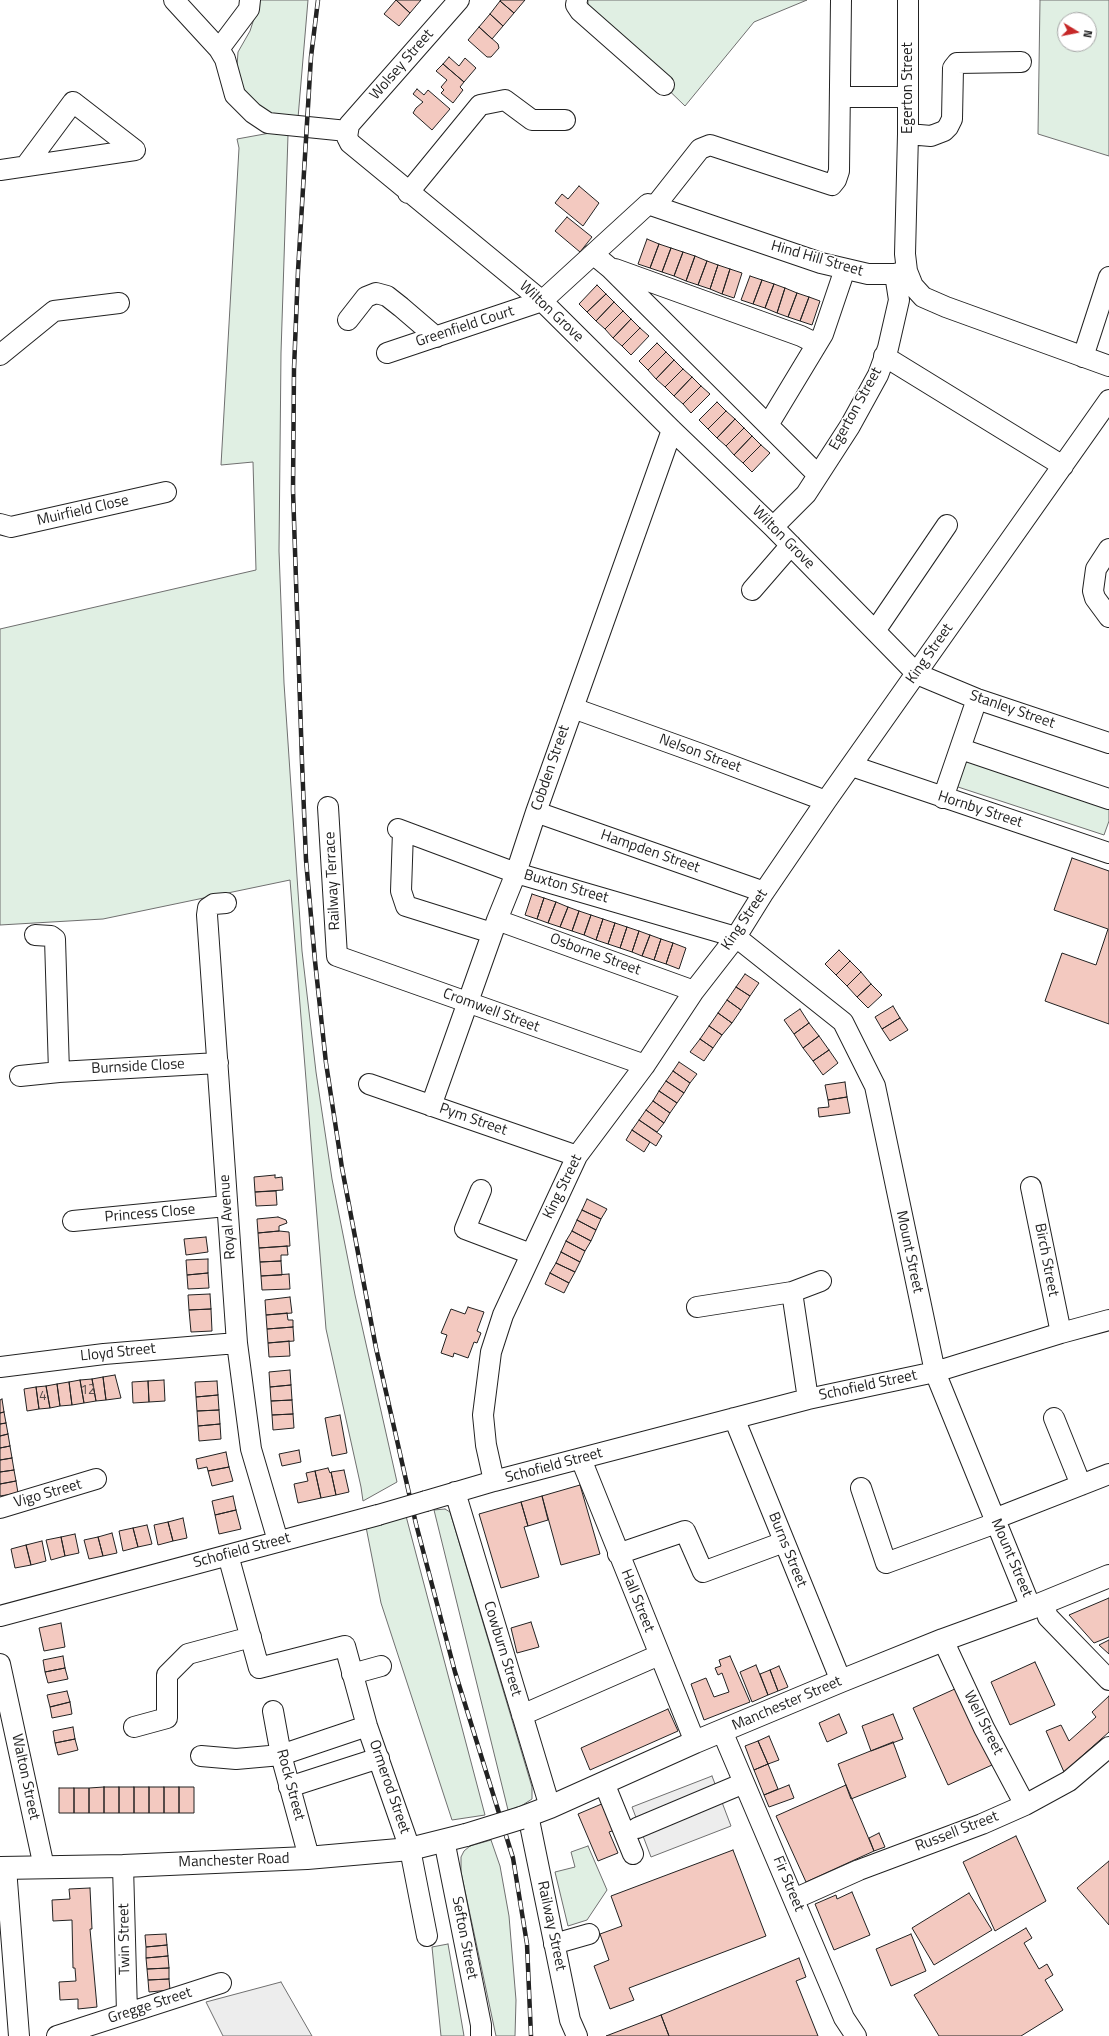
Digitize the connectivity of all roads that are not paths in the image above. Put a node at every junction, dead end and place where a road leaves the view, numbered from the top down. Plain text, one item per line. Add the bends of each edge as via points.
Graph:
1 (174, 0) edge
2 (250, 0) edge
3 (459, 0) edge
4 (578, 0) edge
5 (841, 0) edge
6 (908, 0) edge
7 (219, 49) junction
8 (1021, 62) dead end
9 (664, 85) dead end
10 (840, 97) junction
11 (908, 97) junction
12 (565, 120) dead end
13 (347, 131) junction
14 (908, 134) junction
15 (27, 164) junction
16 (0, 170) edge
17 (408, 193) junction
18 (655, 206) junction
19 (593, 254) junction
20 (610, 268) junction
21 (845, 269) junction
22 (901, 273) junction
23 (1109, 277) edge
24 (118, 302) dead end
25 (542, 302) junction
26 (348, 320) dead end
27 (436, 337) junction
28 (817, 344) junction
29 (387, 353) dead end
30 (0, 356) edge
31 (884, 356) junction
32 (1083, 357) junction
33 (1109, 366) edge
34 (1109, 400) edge
35 (768, 425) junction
36 (672, 430) junction
37 (1063, 466) junction
38 (818, 475) junction
39 (166, 492) dead end
40 (0, 524) edge
41 (947, 525) dead end
42 (773, 527) junction
43 (791, 545) junction
44 (1109, 549) edge
45 (752, 590) dead end
46 (1109, 617) edge
47 (875, 631) junction
48 (916, 674) junction
49 (977, 699) junction
50 (573, 708) junction
51 (1109, 744) edge
52 (961, 749) junction
53 (852, 766) junction
54 (943, 798) junction
55 (1109, 799) edge
56 (826, 801) junction
57 (328, 807) dead end
58 (536, 812) junction
59 (400, 830) joint
60 (1109, 853) edge
61 (516, 873) junction
62 (764, 892) junction
63 (226, 903) dead end
64 (495, 926) junction
65 (35, 935) dead end
66 (736, 937) junction
67 (337, 956) joint
68 (694, 991) junction
69 (468, 1003) junction
70 (218, 1063) junction
71 (645, 1065) junction
72 (59, 1072) junction
73 (20, 1076) dead end
74 (368, 1084) dead end
75 (431, 1106) junction
76 (577, 1156) junction
77 (1031, 1186) dead end
78 (481, 1190) dead end
79 (226, 1206) junction
80 (73, 1221) dead end
81 (531, 1254) junction
82 (821, 1280) dead end
83 (792, 1292) junction
84 (697, 1307) dead end
85 (1109, 1320) edge
86 (1061, 1333) junction
87 (237, 1342) junction
88 (0, 1367) edge
89 (935, 1372) junction
90 (808, 1399) junction
91 (734, 1418) junction
92 (1054, 1418) dead end
93 (581, 1459) junction
94 (1109, 1474) edge
95 (96, 1479) dead end
96 (494, 1481) junction
97 (1081, 1485) junction
98 (861, 1488) dead end
99 (455, 1492) junction
100 (0, 1508) edge
101 (995, 1521) junction
102 (278, 1541) junction
103 (784, 1542) junction
104 (618, 1554) junction
105 (228, 1555) junction
106 (1109, 1576) edge
107 (1037, 1606) junction
108 (0, 1616) edge
109 (251, 1638) junction
110 (943, 1640) junction
111 (659, 1655) junction
112 (0, 1664) edge
113 (381, 1666) dead end
114 (352, 1674) junction
115 (1109, 1680) edge
116 (841, 1681) junction
117 (273, 1711) dead end
118 (522, 1715) junction
119 (367, 1726) junction
120 (134, 1727) dead end
121 (722, 1731) junction
122 (695, 1742) junction
123 (1109, 1747) edge
124 (281, 1755) junction
125 (201, 1756) dead end
126 (379, 1758) junction
127 (604, 1783) junction
128 (744, 1783) junction
129 (289, 1787) junction
130 (1026, 1805) junction
131 (550, 1807) junction
132 (524, 1816) junction
133 (637, 1828) dead end
134 (466, 1836) joint
135 (444, 1840) junction
136 (410, 1849) junction
137 (633, 1854) dead end
138 (307, 1858) junction
139 (123, 1866) junction
140 (44, 1867) junction
141 (3, 1868) edge
142 (794, 1899) junction
143 (589, 1934) dead end
144 (427, 1936) dead end
145 (554, 1944) junction
146 (221, 1983) dead end
147 (127, 2013) junction
148 (19, 2036) edge
149 (56, 2036) edge
150 (481, 2036) edge
151 (576, 2036) edge
152 (856, 2036) edge

1 - 7 street
2 - 7 street via 249,8
3 - 13 street, Wolsey Street via 349,125
4 - 9 street via 576,5 580,11
5 - 10 street
6 - 11 street, Egerton Street
7 - 13 street via 225,59 235,95 260,118 268,123
8 - 14 street via 957,63 953,68 952,119 948,127 931,136
10 - 11 street
10 - 18 street via 839,171 832,184 710,145 700,149
11 - 14 street, Egerton Street
12 - 17 street via 532,120 505,100 480,105
13 - 17 street, Wilton Grove via 350,143
14 - 22 street, Egerton Street via 905,254
15 - 15 street via 50,161 135,150 73,102
15 - 16 street
17 - 25 street, Wilton Grove
18 - 19 street via 648,204
18 - 21 street, Hind Hill Street via 820,263
19 - 20 street
19 - 25 street
20 - 28 street
20 - 35 street
21 - 22 street, Hind Hill Street via 868,274
21 - 28 street via 823,334
22 - 31 street, Egerton Street via 899,300
22 - 32 street via 923,297
23 - 32 street
24 - 30 street via 54,311
25 - 27 street, Greenfield Court
25 - 36 street, Wilton Grove
26 - 27 street via 366,297 376,293 387,296
27 - 29 street, Greenfield Court
28 - 35 street
31 - 37 street
31 - 38 street, Egerton Street via 878,375 850,426
32 - 33 street
34 - 37 street, King Street
35 - 38 street
36 - 42 street, Wilton Grove
36 - 50 street, Cobden Street
37 - 48 street, King Street
38 - 42 street, Egerton Street via 806,494
39 - 40 street, Muirfield Close via 11,527
41 - 47 street
42 - 43 street, Wilton Grove
43 - 45 street
43 - 47 street, Wilton Grove
44 - 46 street via 1096,569 1093,591
47 - 48 street, Wilton Grove
48 - 49 street, Stanley Street
48 - 53 street, King Street
49 - 51 street, Stanley Street
49 - 52 street
50 - 56 street, Nelson Street
50 - 58 street, Cobden Street
52 - 54 street
52 - 55 street
53 - 54 street, Hornby Street
53 - 56 street, King Street
54 - 60 street, Hornby Street
56 - 62 street, King Street
57 - 67 street, Railway Terrace
58 - 61 street, Cobden Street
58 - 62 street, Hampden Street
59 - 61 street, Buxton Street
59 - 64 street, Osborne Street via 401,891 406,906
61 - 64 street, Cobden Street
61 - 66 street, Buxton Street
62 - 66 street, King Street
63 - 70 street, Royal Avenue via 214,904 208,908 207,915
64 - 68 street, Osborne Street
64 - 69 street, Cobden Street
65 - 72 street via 51,936 55,939
66 - 68 street, King Street
66 - 89 street, Mount Street via 843,1022 875,1086
67 - 69 street, Cromwell Street
68 - 71 street, King Street
69 - 71 street, Cromwell Street
69 - 75 street, Cobden Street
70 - 72 street, Burnside Close
70 - 79 street, Royal Avenue
71 - 76 street, King Street
72 - 73 street, Burnside Close
74 - 75 street, Pym Street
75 - 76 street, Pym Street
76 - 81 street, King Street
77 - 86 street, Birch Street
78 - 81 street via 465,1229
79 - 80 street, Princess Close
79 - 87 street, Royal Avenue
81 - 96 street, King Street via 503,1315 491,1352 483,1415
82 - 83 street
83 - 84 street
83 - 90 street
85 - 86 street, Schofield Street
86 - 89 street, Schofield Street
87 - 88 street, Lloyd Street via 104,1354
87 - 102 street, Royal Avenue via 251,1449
89 - 90 street, Schofield Street
89 - 101 street, Mount Street
90 - 91 street, Schofield Street
91 - 93 street, Schofield Street
91 - 103 street, Burns Street
92 - 97 street
93 - 96 street, Schofield Street
93 - 104 street, Hall Street
94 - 97 street
95 - 100 street, Vigo Street
96 - 99 street, Schofield Street
97 - 101 street
98 - 101 street via 886,1563
99 - 102 street, Schofield Street, bridge
99 - 118 street, Cowburn Street
101 - 107 street, Mount Street
102 - 105 street, Schofield Street
103 - 104 street via 703,1572 685,1531
103 - 116 street, Burns Street
104 - 111 street, Hall Street
105 - 108 street, Schofield Street
105 - 109 street
106 - 107 main road, Manchester Street
107 - 110 main road, Manchester Street
107 - 115 street, Mount Street
109 - 114 street, Ormerod Street via 262,1676 345,1646
109 - 120 street via 188,1654 167,1675 167,1718
110 - 116 main road, Manchester Street
110 - 130 street, Well Street via 984,1728
111 - 118 street
111 - 122 street, Hall Street
112 - 140 street, Walton Street
113 - 114 street
114 - 119 street, Ormerod Street
116 - 121 main road, Manchester Street
117 - 124 street, Rock Street
118 - 131 street, Cowburn Street
119 - 124 street
119 - 126 street, Ormerod Street
121 - 122 main road, Manchester Street
121 - 128 street, Fir Street
122 - 127 main road, Manchester Street
123 - 130 street, Russell Street via 1069,1781
124 - 125 street via 236,1759
124 - 129 street, Rock Street
126 - 129 street
126 - 136 street, Ormerod Street
127 - 131 main road, Manchester Street
127 - 137 street
128 - 133 street
128 - 142 street, Fir Street
129 - 138 street, Rock Street
130 - 142 street, Russell Street via 859,1870
131 - 132 main road, Manchester Street
132 - 134 main road, Manchester Street, bridge
132 - 145 street, Railway Street
134 - 135 main road, Manchester Road
135 - 136 main road, Manchester Road
135 - 150 street, Sefton Street via 481,2025
136 - 138 main road, Manchester Road
136 - 144 street, Ormerod Street
138 - 139 main road, Manchester Road
139 - 140 main road, Manchester Road
139 - 147 street, Twin Street
140 - 141 main road, Manchester Road
141 - 148 street
142 - 152 street, Fir Street via 844,2018
143 - 145 street
145 - 151 street, Railway Street via 570,2020
146 - 147 street, Gregge Street
147 - 149 street, Gregge Street

